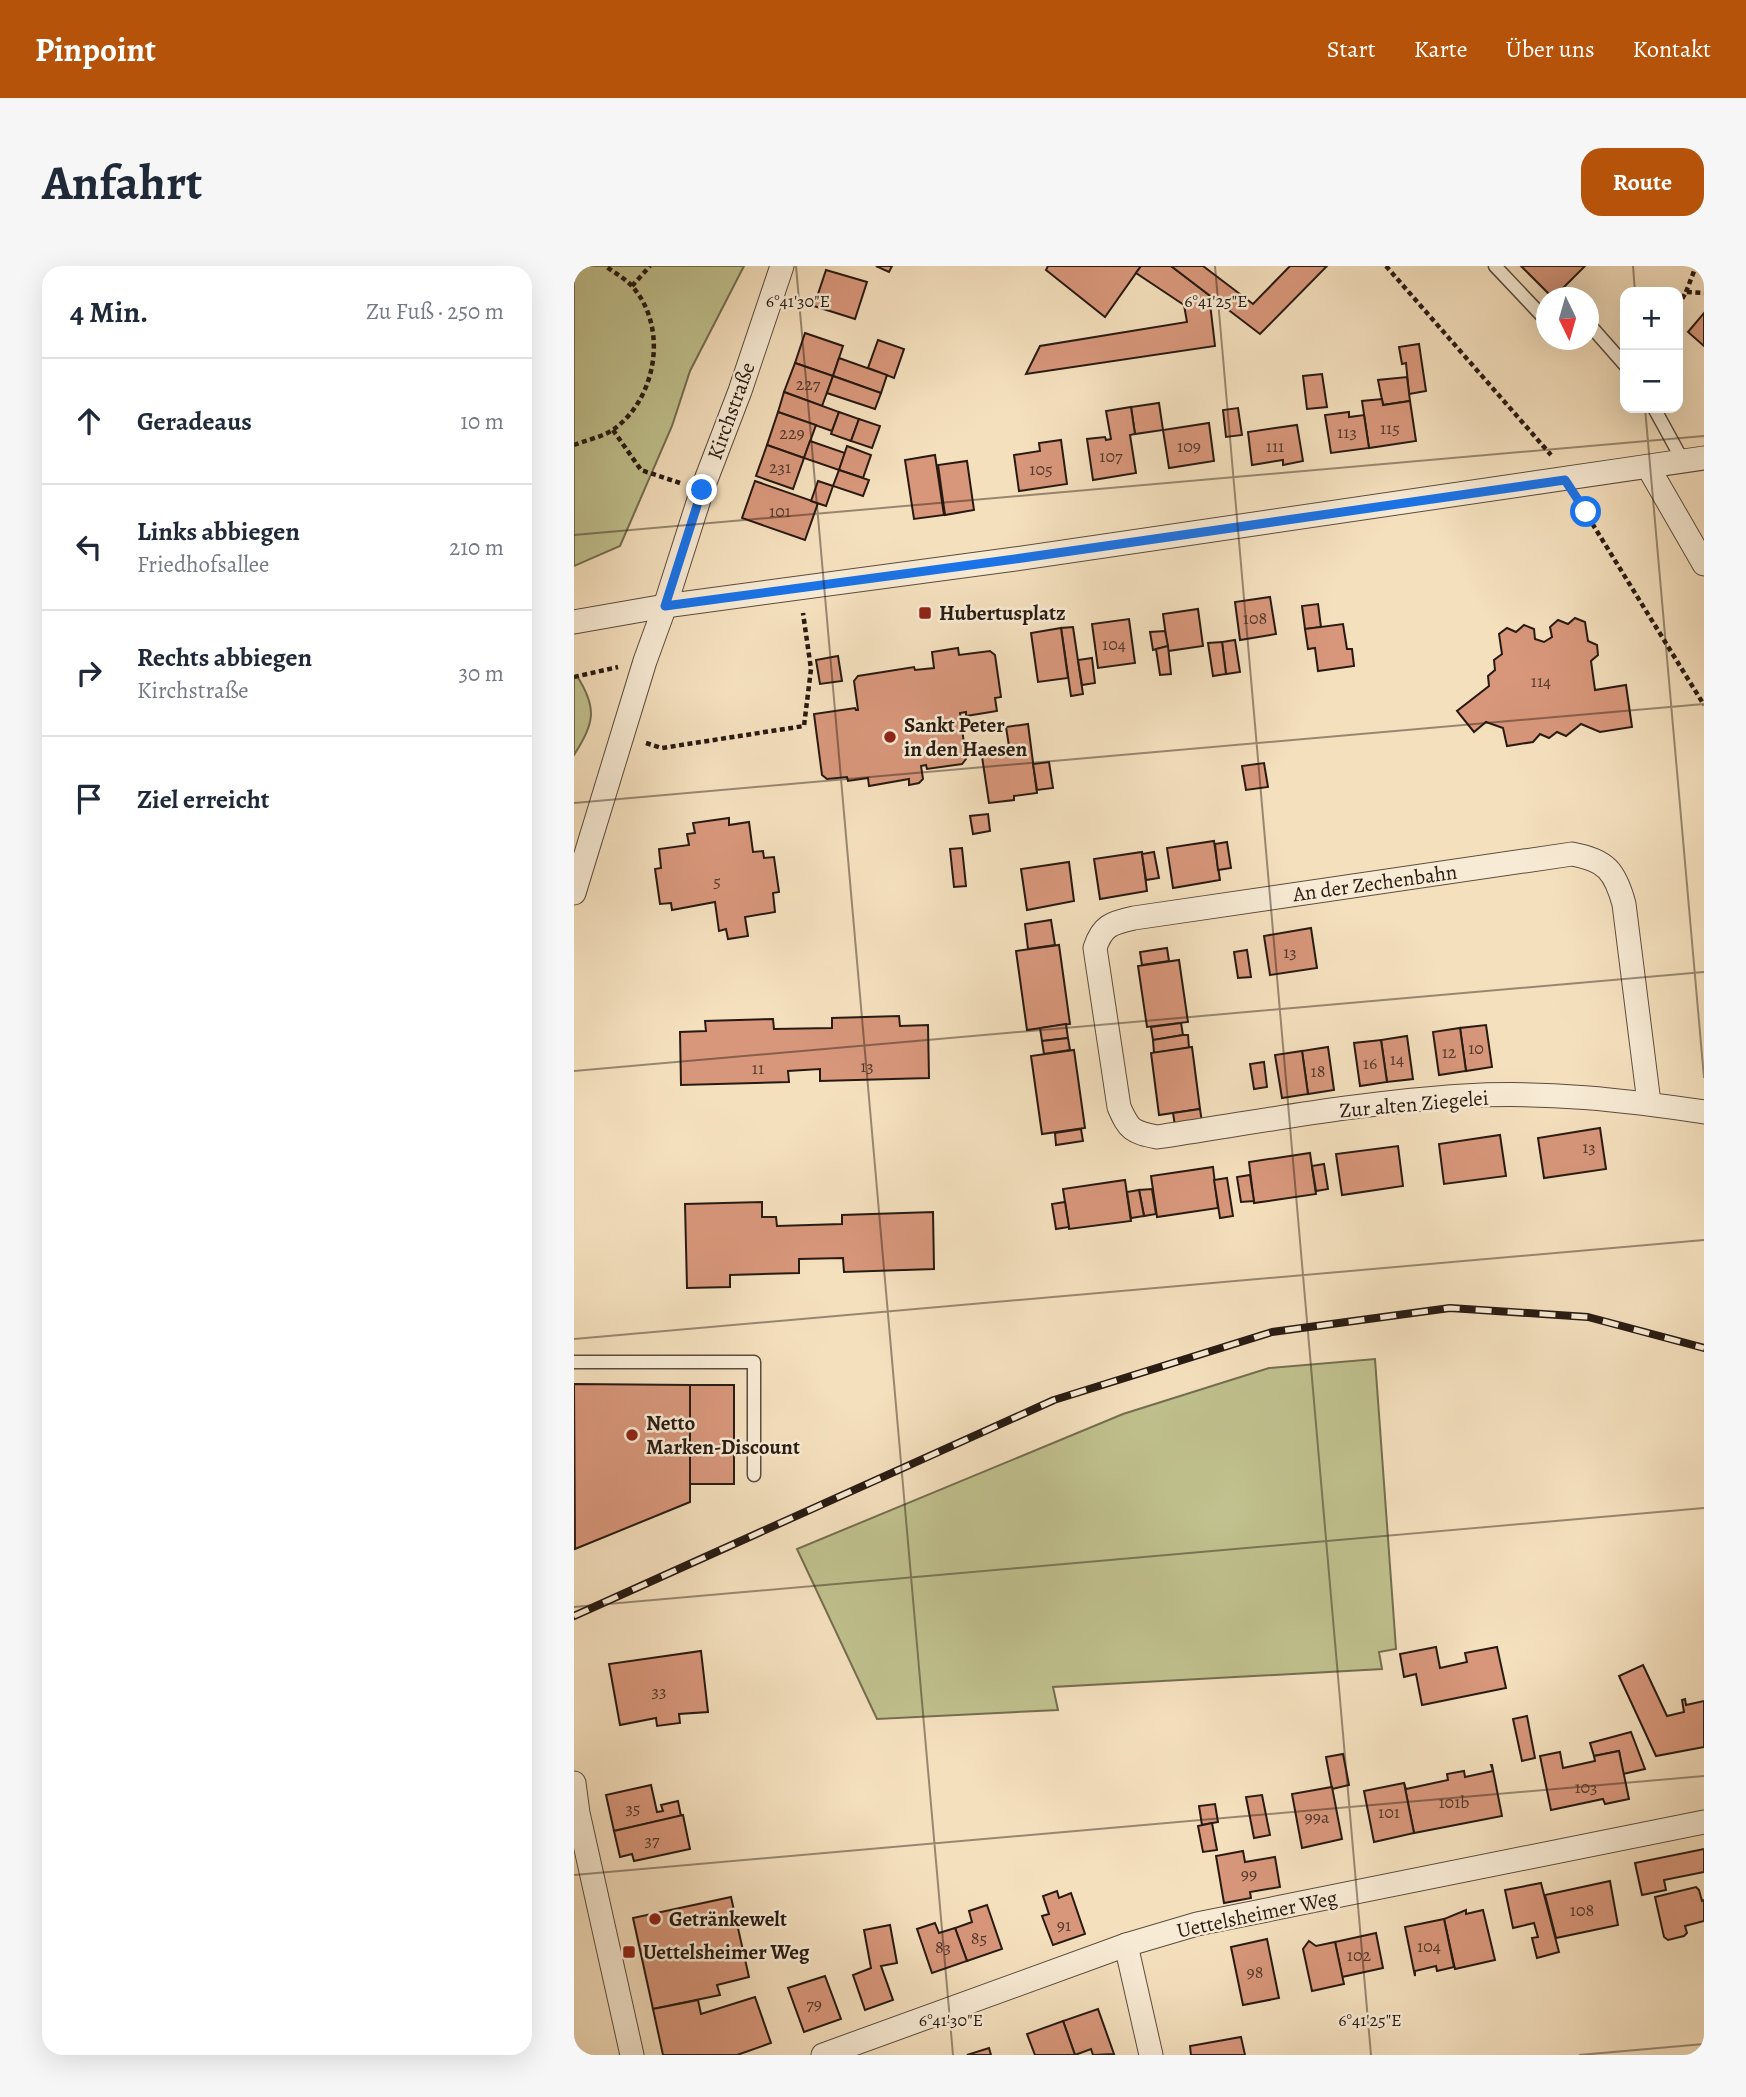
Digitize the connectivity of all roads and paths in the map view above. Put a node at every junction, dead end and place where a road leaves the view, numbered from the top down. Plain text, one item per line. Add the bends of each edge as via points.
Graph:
1 (606, 266) edge
2 (650, 266) edge
3 (782, 266) edge
4 (1386, 266) edge
5 (1495, 266) edge
6 (1696, 266) edge
7 (632, 286) junction
8 (1686, 292) junction
9 (1704, 293) edge
10 (1683, 297) edge
11 (1536, 309) edge
12 (1599, 335) edge
13 (1620, 359) edge
14 (1658, 413) edge
15 (613, 430) junction
16 (574, 446) edge
17 (1546, 448) dead end
18 (1694, 459) edge
19 (1648, 467) junction
20 (1565, 480) junction
21 (702, 490) junction
22 (1704, 564) edge
23 (800, 588) junction
24 (665, 606) junction
25 (574, 622) edge
26 (645, 661) junction
27 (574, 677) edge
28 (1704, 705) edge
29 (619, 746) junction
30 (574, 893) edge
31 (1649, 1103) junction
32 (1704, 1112) edge
33 (1127, 1126) joint
34 (574, 1362) edge
35 (754, 1475) dead end
36 (574, 1783) edge
37 (576, 1813) edge
38 (1704, 1822) edge
39 (1126, 1945) junction
40 (632, 2055) edge
41 (823, 2055) edge
42 (1151, 2055) edge

1 - 7 path
2 - 7 path
3 - 21 street, Kirchstraße
4 - 17 path
5 - 11 lane
6 - 8 path
7 - 15 path via 648,314 654,345 650,378 636,406
8 - 9 path
8 - 10 path
12 - 13 lane
14 - 18 lane
15 - 16 path
15 - 21 path via 640,470
18 - 19 street
19 - 20 street
19 - 22 street
20 - 23 street
20 - 28 path
21 - 24 street, Kirchstraße
23 - 24 street
23 - 29 path via 811,669 804,726 662,748
24 - 25 street
24 - 26 street, Kirchstraße
26 - 27 path
26 - 29 street, Kirchstraße
29 - 30 street, Kirchstraße
31 - 32 street, Zur alten Ziegelei
31 - 33 street, Zur alten Ziegelei via 1465,1096 1157,1137
31 - 33 street, An der Zechenbahn via 1618,884 1607,867 1591,857 1572,854 1115,922 1100,932 1095,948 1119,1107
34 - 35 lane via 754,1362
36 - 37 street
37 - 40 street
38 - 39 street, Uettelsheimer Weg via 1197,1924
39 - 41 street, Uettelsheimer Weg
39 - 42 street

